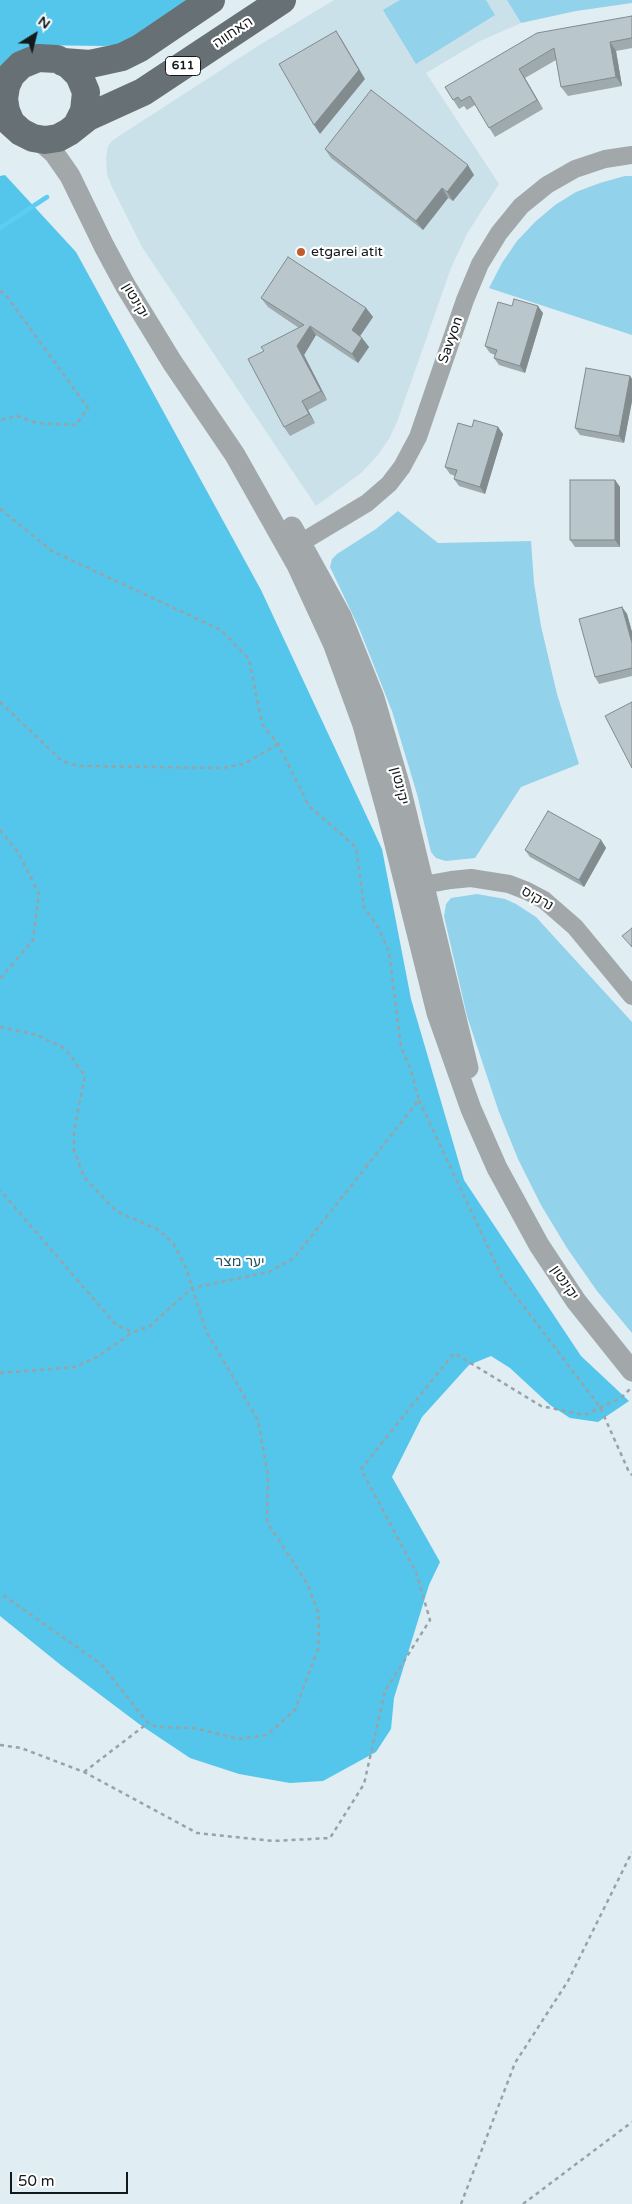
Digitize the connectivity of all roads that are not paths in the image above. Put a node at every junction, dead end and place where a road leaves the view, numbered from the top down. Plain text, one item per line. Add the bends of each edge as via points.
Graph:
1 (210, 0) edge
2 (282, 0) edge
3 (64, 62) junction
4 (76, 126) junction
5 (39, 140) junction
6 (632, 155) edge
7 (70, 176) junction
8 (295, 545) junction
9 (415, 886) junction
10 (632, 996) edge
11 (632, 1371) edge

1 - 3 main road via 122,57 90,64
2 - 4 main road, האחווה / 611 via 143,92
3 - 4 main road via 74,70 84,86 86,105
3 - 5 main road via 45,57 26,62 11,74 6,86 4,105 8,117 21,132
4 - 5 main road, 611 via 58,138
4 - 7 street, יקינטון via 69,148
5 - 7 street, יקינטון via 57,156
6 - 8 street, Savyon via 606,159 575,170 547,185 521,206 480,264 418,437 402,467 374,498
7 - 8 street, יקינטון via 125,285 164,350 212,420 259,476
8 - 9 street, יקינטון via 341,616 374,698 388,742
9 - 10 street, נרקיס via 471,878 509,884 527,891 544,900 575,927
9 - 11 street, יקינטון via 477,1105 506,1187 557,1273 596,1329

